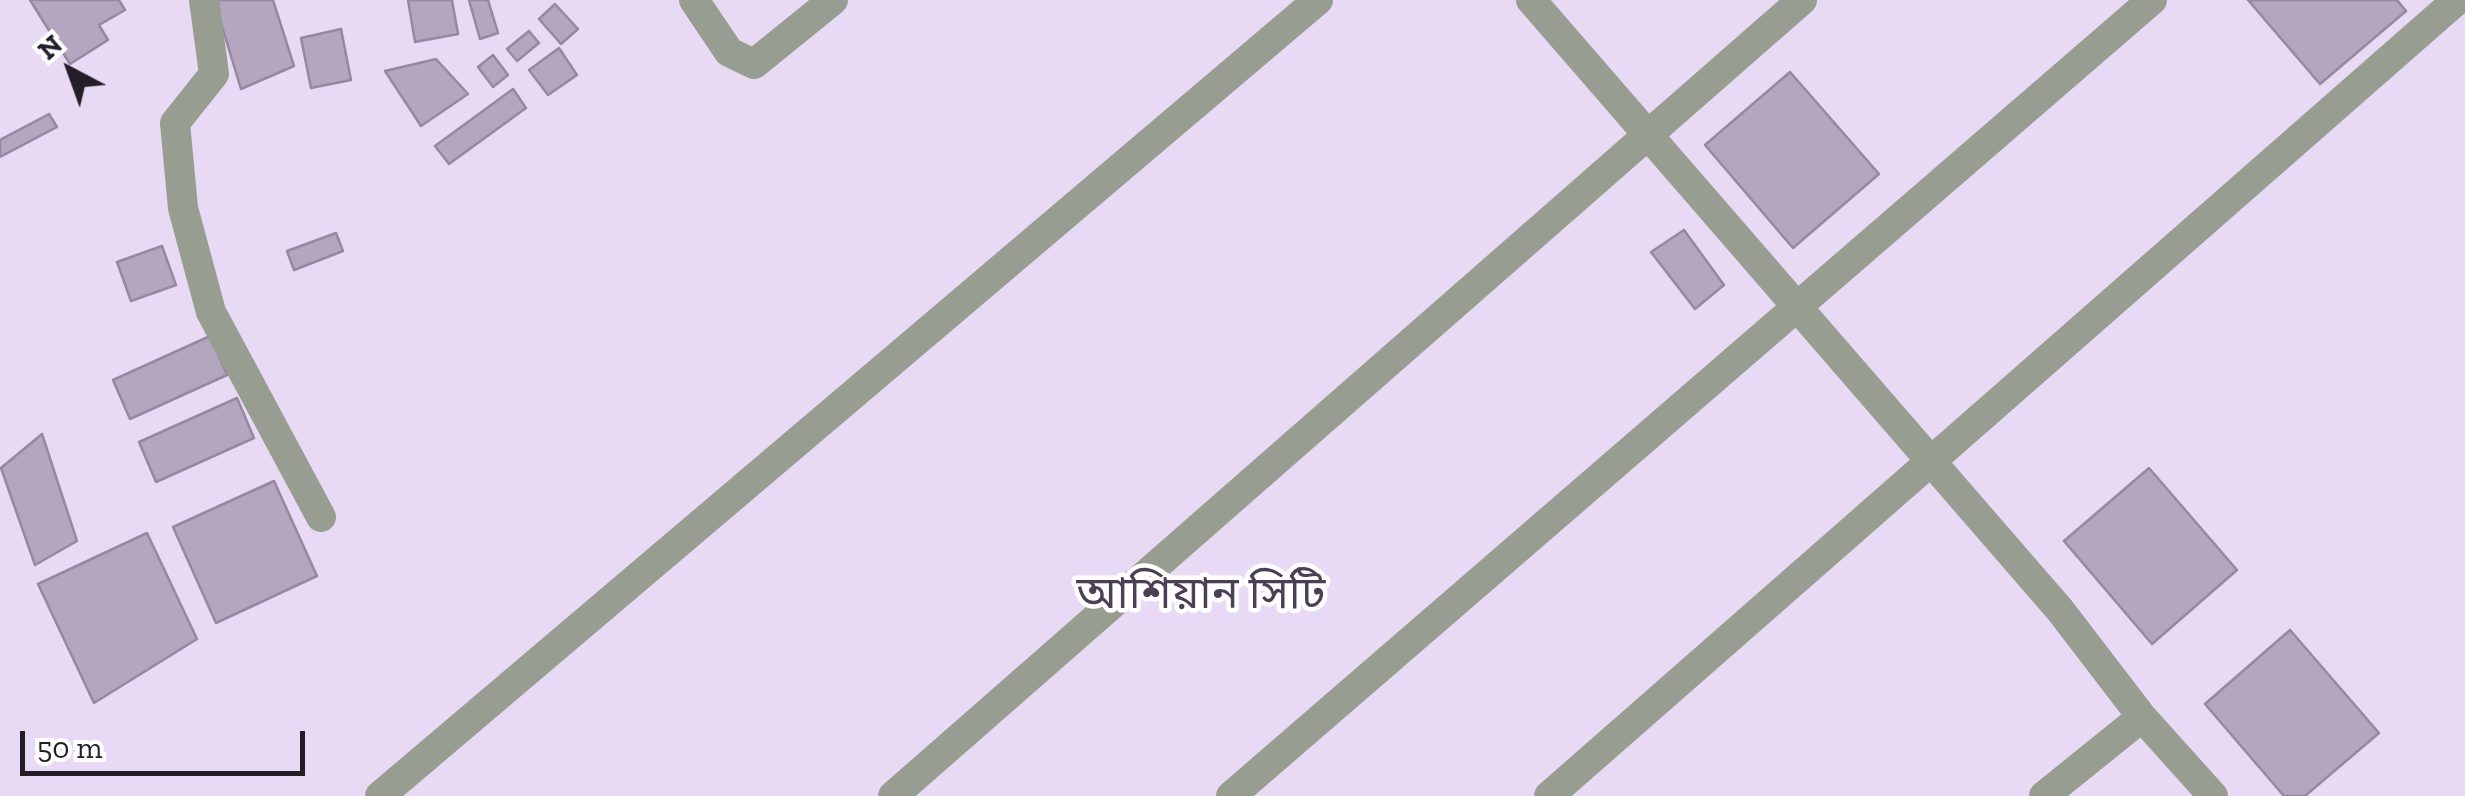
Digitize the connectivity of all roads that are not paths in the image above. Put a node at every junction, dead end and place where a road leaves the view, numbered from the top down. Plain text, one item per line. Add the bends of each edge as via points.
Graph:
1 (204, 0) edge
2 (694, 0) edge
3 (834, 0) edge
4 (1318, 0) edge
5 (1532, 0) edge
6 (1802, 0) edge
7 (2152, 0) edge
8 (2457, 0) edge
9 (1652, 134) junction
10 (1796, 308) junction
11 (1931, 462) junction
12 (321, 517) dead end
13 (2142, 718) junction
14 (380, 796) edge
15 (893, 796) edge
16 (1231, 796) edge
17 (1549, 796) edge
18 (2044, 796) edge
19 (2213, 796) edge

1 - 12 street via 214,74 175,122 183,208 211,312
2 - 3 street via 728,52 754,64
4 - 14 street
5 - 9 street
6 - 9 street
7 - 10 street
8 - 11 street
9 - 10 street
9 - 15 street
10 - 11 street
10 - 16 street
11 - 13 street via 2060,610
11 - 17 street
13 - 18 street
13 - 19 street

